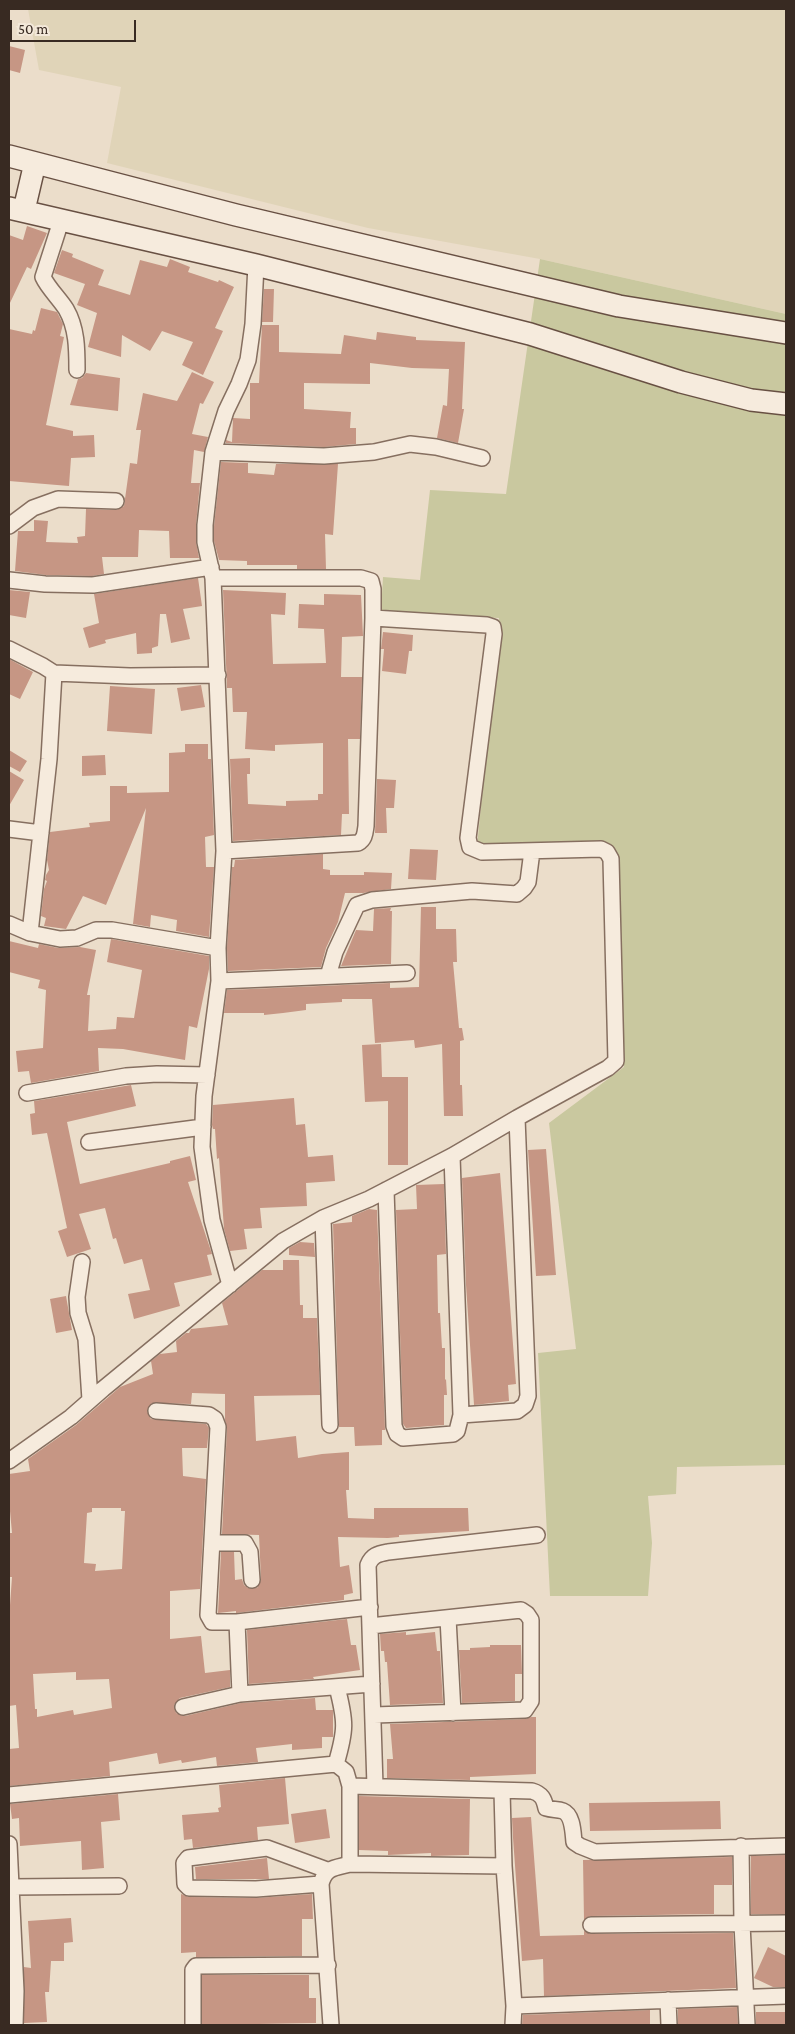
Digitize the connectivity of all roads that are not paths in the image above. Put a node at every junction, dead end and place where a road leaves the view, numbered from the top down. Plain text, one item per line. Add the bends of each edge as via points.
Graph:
1 (9, 156) edge
2 (35, 164) junction
3 (17, 209) edge
4 (61, 221) junction
5 (256, 265) junction
6 (786, 333) edge
7 (77, 370) dead end
8 (786, 404) edge
9 (213, 452) junction
10 (482, 458) dead end
11 (116, 501) dead end
12 (9, 526) edge
13 (212, 573) junction
14 (9, 580) edge
15 (374, 618) junction
16 (9, 649) edge
17 (54, 673) junction
18 (218, 675) junction
19 (9, 829) edge
20 (41, 833) junction
21 (224, 851) junction
22 (532, 851) junction
23 (9, 924) edge
24 (30, 933) junction
25 (218, 948) junction
26 (407, 973) dead end
27 (328, 976) junction
28 (219, 981) junction
29 (207, 1075) junction
30 (27, 1093) dead end
31 (517, 1118) junction
32 (203, 1127) junction
33 (89, 1142) dead end
34 (452, 1156) junction
35 (386, 1190) junction
36 (323, 1218) junction
37 (82, 1262) dead end
38 (230, 1285) junction
39 (90, 1400) junction
40 (156, 1411) dead end
41 (461, 1415) junction
42 (330, 1425) dead end
43 (9, 1461) edge
44 (537, 1535) dead end
45 (212, 1543) junction
46 (252, 1580) dead end
47 (370, 1607) junction
48 (448, 1618) junction
49 (237, 1622) junction
50 (370, 1626) junction
51 (372, 1684) junction
52 (337, 1687) junction
53 (240, 1694) junction
54 (183, 1707) dead end
55 (453, 1713) junction
56 (374, 1716) junction
57 (336, 1764) junction
58 (350, 1786) junction
59 (375, 1786) junction
60 (502, 1791) junction
61 (9, 1795) edge
62 (9, 1844) edge
63 (741, 1846) junction
64 (786, 1846) edge
65 (350, 1864) junction
66 (504, 1866) junction
67 (324, 1877) junction
68 (119, 1886) dead end
69 (12, 1887) junction
70 (786, 1923) edge
71 (742, 1924) junction
72 (591, 1925) dead end
73 (328, 1965) junction
74 (746, 1996) junction
75 (786, 1996) edge
76 (668, 2000) junction
77 (514, 2006) junction
78 (15, 2025) edge
79 (193, 2025) edge
80 (331, 2025) edge
81 (513, 2025) edge
82 (668, 2025) edge
83 (747, 2025) edge

1 - 2 street
2 - 3 street
2 - 6 street via 619,306
3 - 4 street
4 - 5 street
4 - 7 street via 43,277 66,310 74,330
5 - 8 street via 530,334 681,382 750,400
5 - 9 street via 248,360
9 - 10 street via 324,456 374,452 410,444
9 - 13 street via 205,525
11 - 12 street via 58,499 33,508
13 - 14 street via 92,585
13 - 15 street via 361,578 371,581
13 - 18 street
15 - 21 street via 366,826 362,841
15 - 22 street via 492,627 494,634 468,838 470,847 482,852
16 - 17 street
17 - 18 street
17 - 20 street
18 - 21 street
19 - 20 street
20 - 24 street
21 - 25 street
22 - 27 street via 528,882 517,894 472,891 372,900 357,905
22 - 31 street via 601,849 611,859 616,1060 608,1068
23 - 24 street
24 - 25 street via 60,939 77,938 96,930 112,930
25 - 28 street
26 - 27 street
27 - 28 street
28 - 29 street
29 - 30 street via 126,1076
29 - 32 street
31 - 34 street
31 - 41 street via 528,1396 525,1406 517,1411
32 - 33 street
32 - 38 street via 202,1147 212,1220
34 - 35 street
34 - 41 street
35 - 36 street
35 - 41 street via 394,1426 402,1438 453,1434 457,1431
36 - 38 street via 283,1241
36 - 42 street
37 - 39 street via 77,1297 86,1339
38 - 39 street
39 - 43 street via 71,1418
40 - 45 street via 209,1415 215,1419 218,1427
44 - 47 street via 376,1555 368,1565
45 - 46 street via 245,1543 250,1552
45 - 49 street via 209,1620
47 - 49 street
47 - 50 street
48 - 50 street
48 - 55 street
48 - 55 street via 521,1610 531,1620 529,1706 517,1712
49 - 53 street
50 - 51 street
51 - 52 street
51 - 56 street
52 - 53 street
52 - 57 street via 344,1716 344,1735
53 - 54 street
55 - 56 street
56 - 59 street
57 - 58 street via 346,1772
57 - 61 street
58 - 59 street
58 - 65 street
59 - 60 street
60 - 63 street via 539,1793 546,1808 568,1814 574,1842 595,1852
60 - 66 street
62 - 69 street
63 - 64 street
63 - 71 street
65 - 66 street
65 - 67 street
66 - 77 street
67 - 67 street via 267,1848 188,1858 184,1863 185,1884 189,1888 256,1889
67 - 73 street
68 - 69 street
69 - 78 street
70 - 71 street
71 - 72 street
71 - 74 street
73 - 79 street via 196,1966
73 - 80 street
74 - 75 street
74 - 76 street
74 - 83 street
76 - 77 street
76 - 82 street
77 - 81 street

